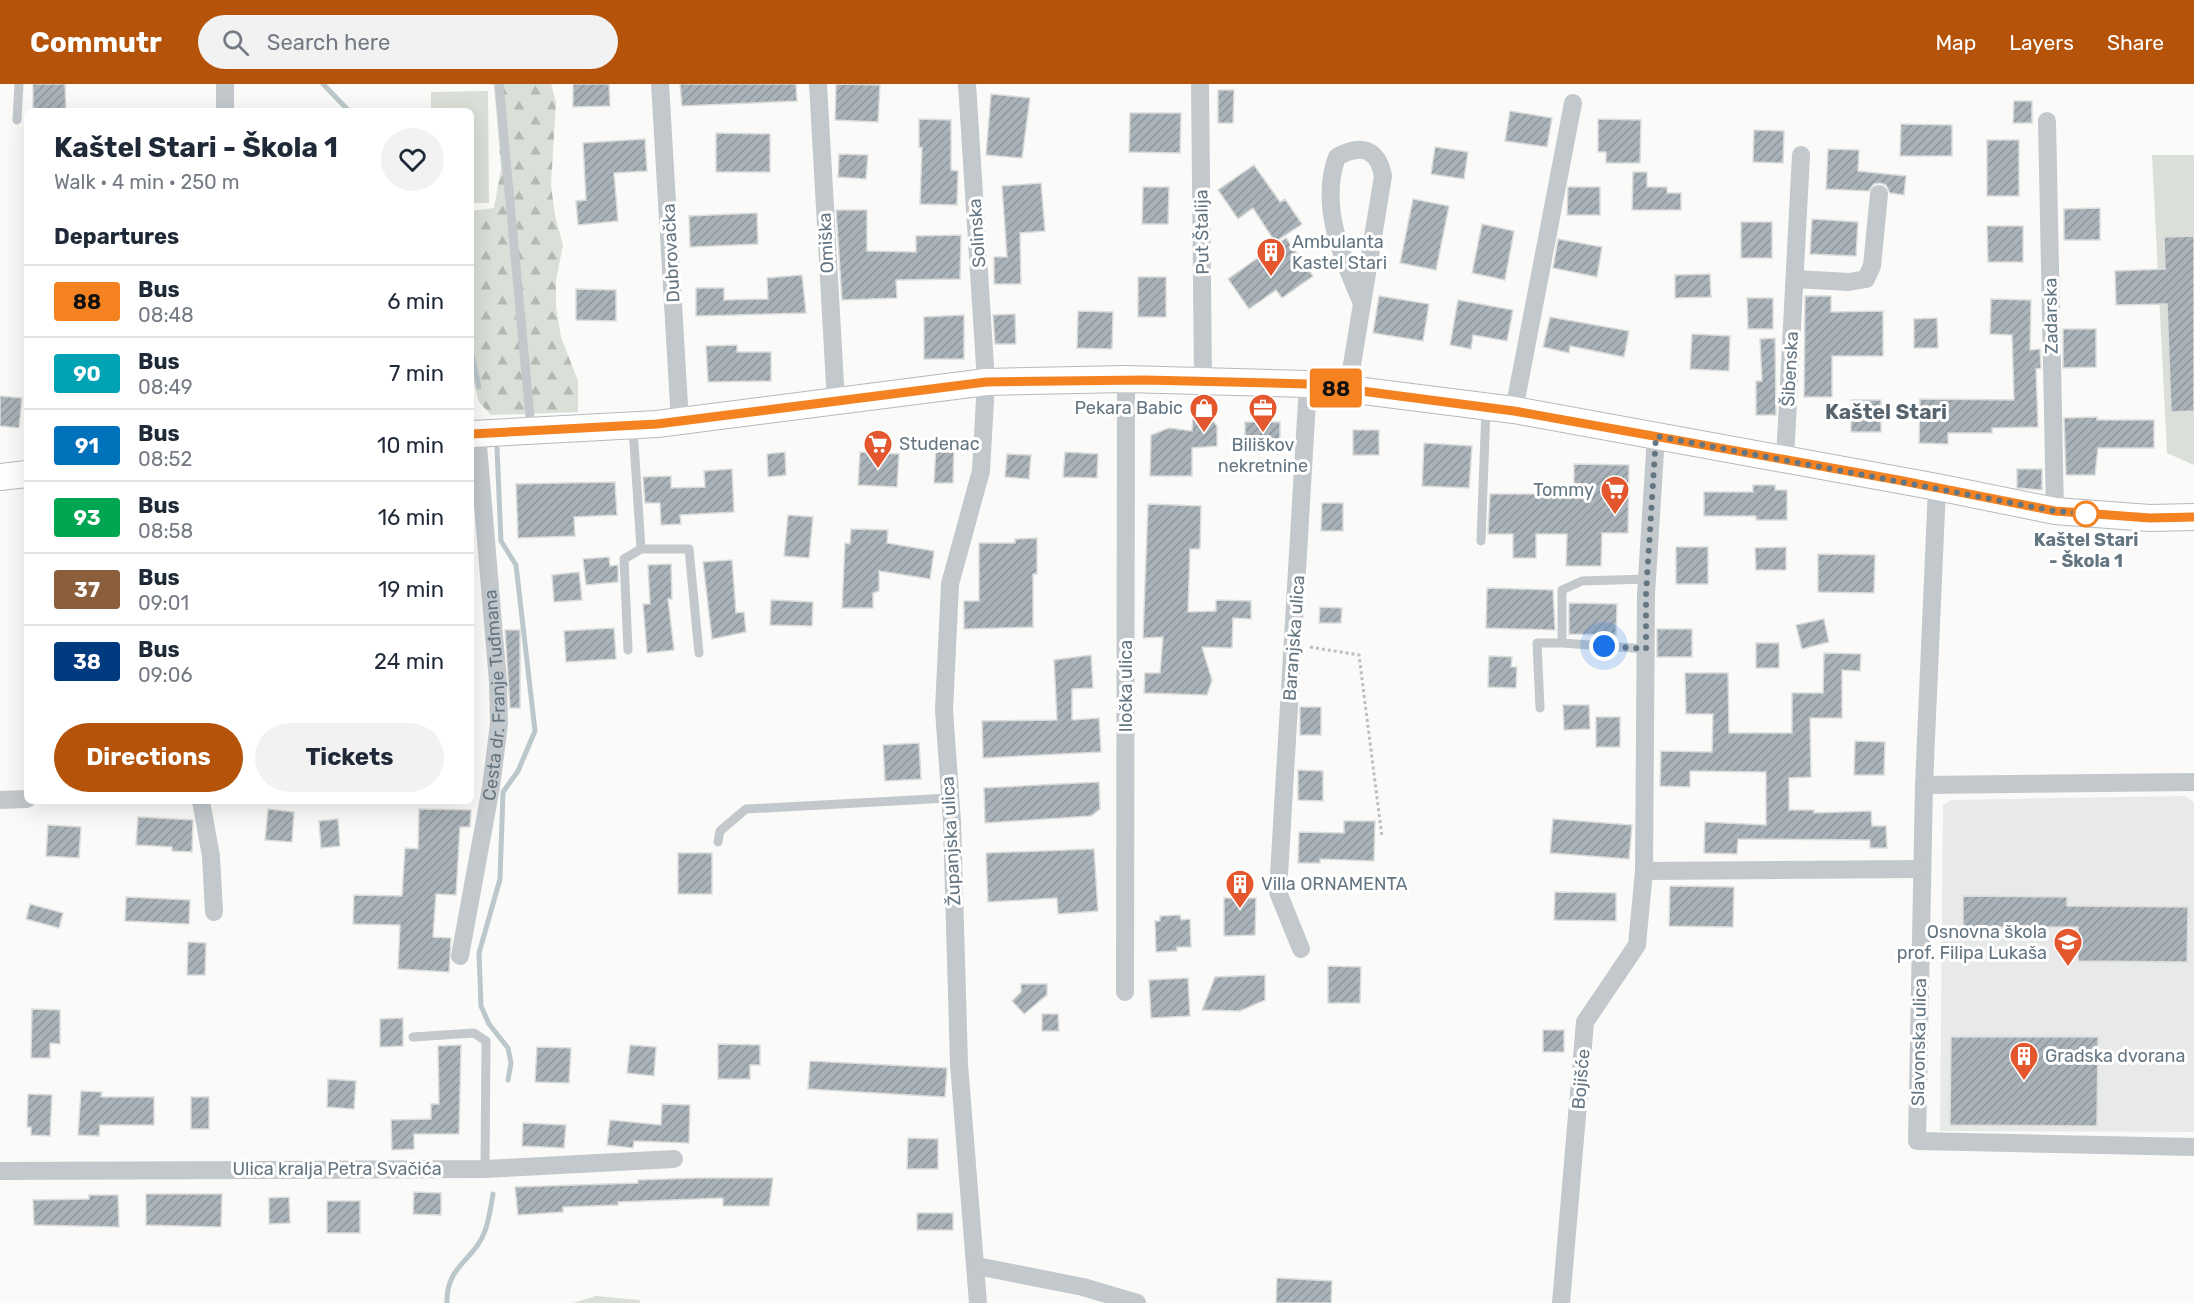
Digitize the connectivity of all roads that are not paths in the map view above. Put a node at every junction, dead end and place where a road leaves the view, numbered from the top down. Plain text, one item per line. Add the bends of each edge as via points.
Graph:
1 (19, 84) edge
2 (225, 84) edge
3 (499, 84) edge
4 (660, 84) edge
5 (818, 84) edge
6 (967, 84) edge
7 (1200, 84) edge
8 (1572, 103) dead end
9 (225, 108) edge
10 (17, 120) dead end
11 (2047, 121) dead end
12 (1802, 155) dead end
13 (1879, 194) dead end
14 (1795, 279) junction
15 (1362, 303) junction
16 (1126, 379) junction
17 (1203, 380) junction
18 (986, 382) junction
19 (1308, 384) junction
20 (1348, 389) junction
21 (836, 402) junction
22 (1486, 407) junction
23 (1514, 411) junction
24 (680, 422) junction
25 (633, 426) junction
26 (531, 431) junction
27 (474, 434) edge
28 (1656, 436) junction
29 (1785, 459) junction
30 (24, 474) edge
31 (0, 477) edge
32 (1937, 487) junction
33 (2055, 511) junction
34 (2194, 517) edge
35 (1481, 541) dead end
36 (641, 549) junction
37 (1647, 579) junction
38 (1562, 643) junction
39 (1646, 649) junction
40 (628, 650) dead end
41 (699, 652) dead end
42 (1540, 708) dead end
43 (2194, 782) edge
44 (1924, 785) junction
45 (949, 798) junction
46 (24, 799) edge
47 (0, 800) edge
48 (202, 804) edge
49 (718, 842) dead end
50 (1922, 869) junction
51 (1644, 871) junction
52 (214, 912) dead end
53 (1301, 949) dead end
54 (460, 956) dead end
55 (1125, 992) dead end
56 (413, 1037) dead end
57 (2194, 1147) edge
58 (674, 1159) dead end
59 (485, 1169) junction
60 (0, 1171) edge
61 (977, 1266) junction
62 (978, 1303) edge
63 (1137, 1303) edge
64 (1562, 1303) edge

1 - 10 lane
2 - 9 street
3 - 26 lane
4 - 24 street, Dubrovačka
5 - 21 street, Omiška
6 - 18 street, Solinska
7 - 17 street, Put Štalija
8 - 23 street
11 - 33 street, Zadarska
12 - 14 street, Šibenska
13 - 14 street via 1872,266 1866,279
14 - 29 street, Šibenska
15 - 15 street via 1383,177 1379,158 1373,153 1348,150 1337,157 1331,172 1331,210 1341,252
15 - 20 street
16 - 17 main road, Cesta dr. Franje Tuđmana
16 - 18 main road, Cesta dr. Franje Tuđmana
16 - 55 street, Iločka ulica
17 - 19 main road, Cesta dr. Franje Tuđmana
18 - 21 main road, Cesta dr. Franje Tuđmana
18 - 45 street, Županjska ulica via 981,471 950,584 944,710
19 - 20 main road, Cesta dr. Franje Tuđmana
19 - 53 street, Baranjska ulica via 1278,892
20 - 22 main road, Cesta dr. Franje Tuđmana
21 - 24 main road, Cesta dr. Franje Tuđmana
22 - 23 main road, Cesta dr. Franje Tuđmana
22 - 35 lane
23 - 28 main road, Cesta dr. Franje Tuđmana
24 - 25 main road, Cesta dr. Franje Tuđmana
25 - 26 main road, Cesta dr. Franje Tuđmana
25 - 36 lane
26 - 27 main road, Cesta dr. Franje Tuđmana
27 - 54 street, Cesta dr. Franje Tuđmana via 499,724
28 - 29 main road, Cesta dr. Franje Tuđmana
28 - 37 street, Bojišće
29 - 32 main road, Cesta dr. Franje Tuđmana
30 - 31 main road
32 - 33 main road, Cesta dr. Franje Tuđmana
32 - 44 street, Slavonska ulica
33 - 34 main road, Cesta dr. Franje Tuđmana
36 - 40 lane via 624,559
36 - 41 lane via 689,549
37 - 38 lane via 1582,581 1562,590
37 - 39 street, Bojišće
38 - 39 lane
38 - 42 lane via 1537,643
39 - 51 street, Bojišće
43 - 44 street
44 - 50 street, Slavonska ulica
45 - 49 lane via 746,809 720,831
45 - 61 street, Županjska ulica via 959,1064
46 - 47 street
48 - 52 street via 211,856
50 - 51 street
50 - 57 street, Slavonska ulica via 1917,1141
51 - 64 street, Bojišće via 1637,945 1586,1022
56 - 59 lane via 474,1034 486,1041
58 - 59 street, Ulica kralja Petra Svačića
59 - 60 street, Ulica kralja Petra Svačića
61 - 62 street, Županjska ulica
61 - 63 street via 1083,1287

